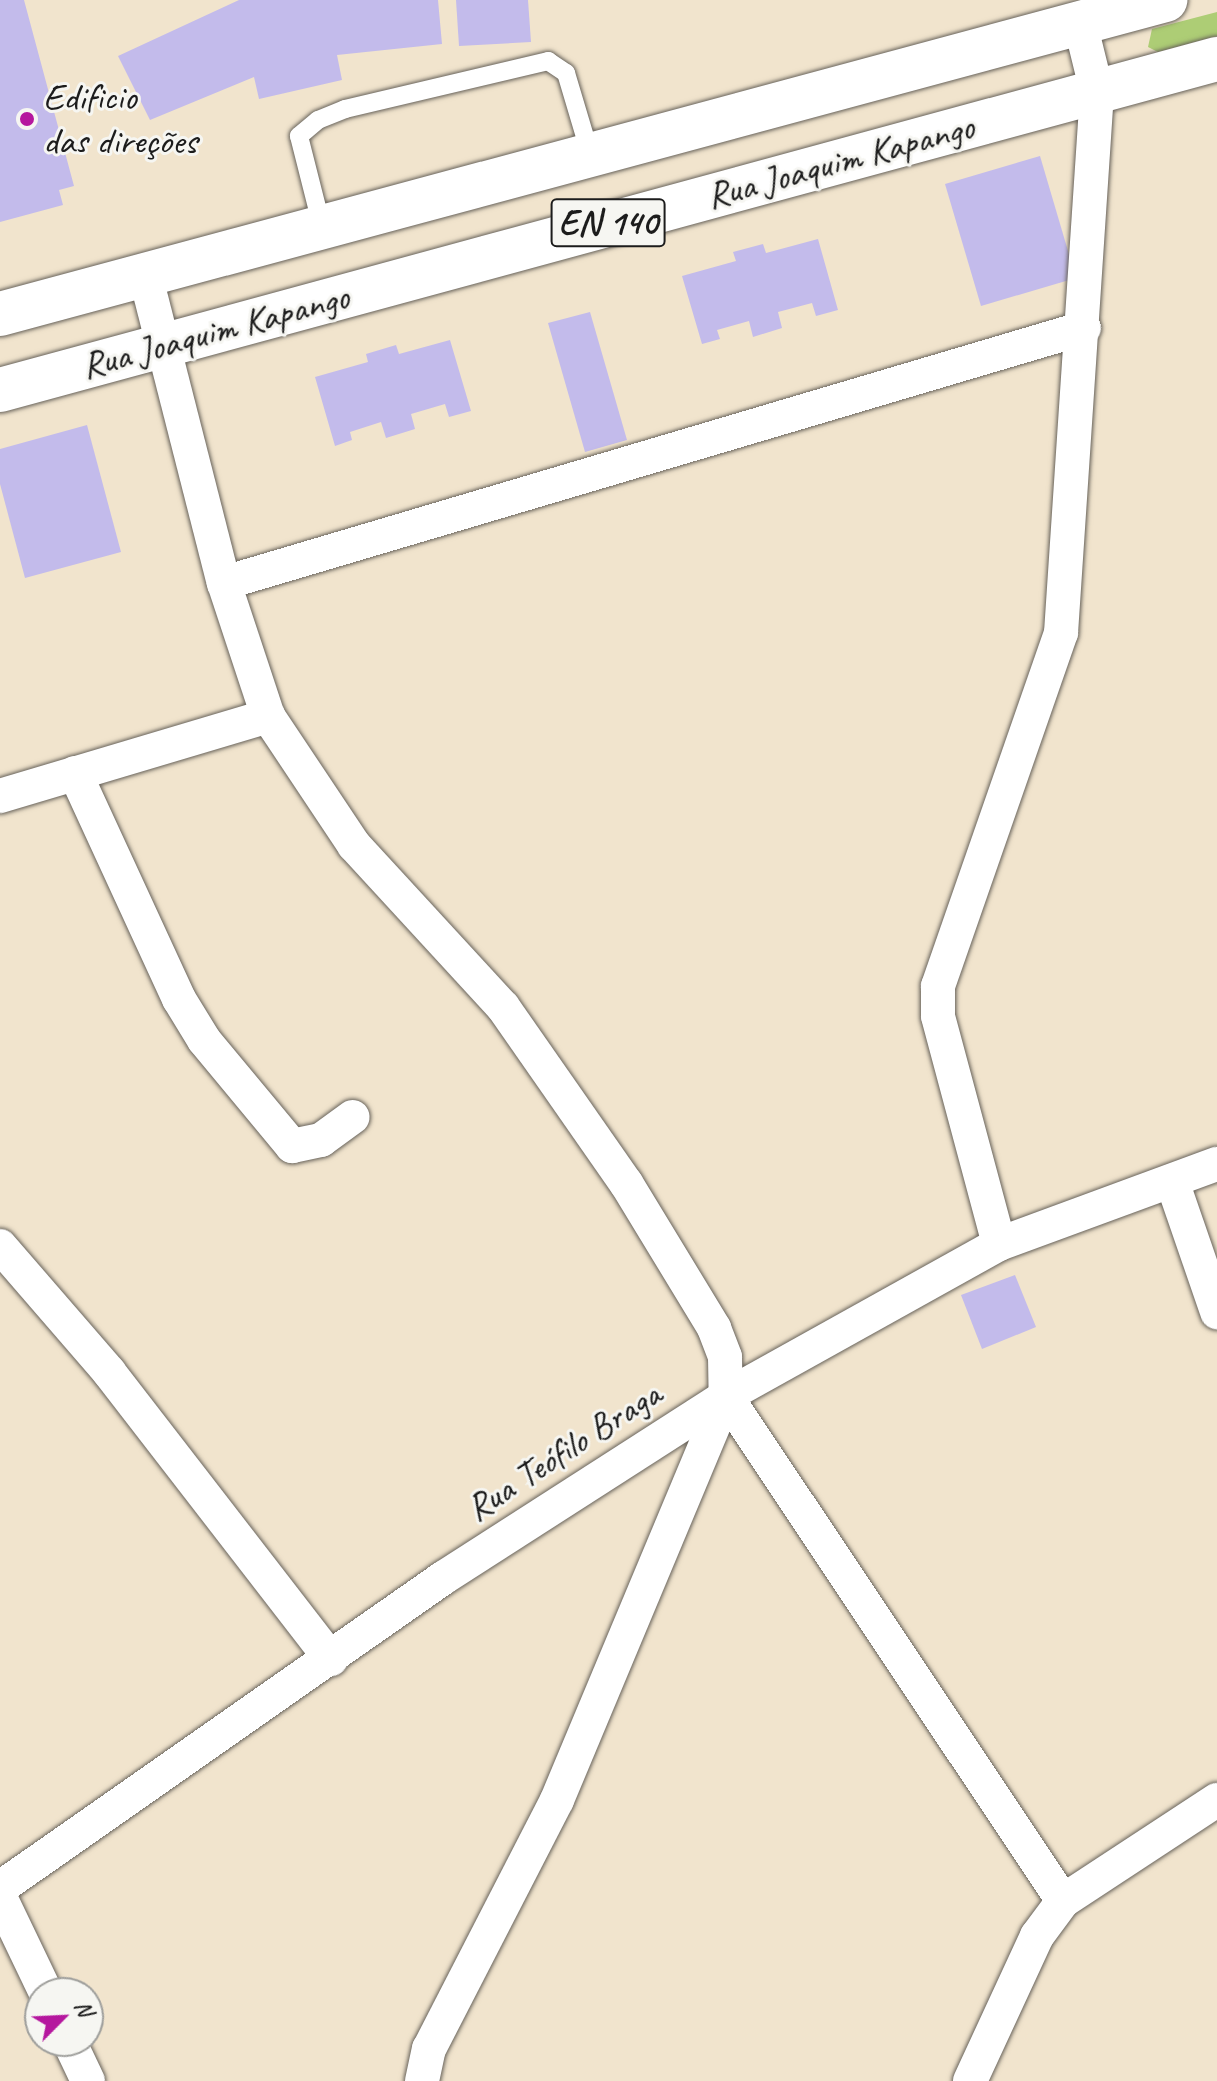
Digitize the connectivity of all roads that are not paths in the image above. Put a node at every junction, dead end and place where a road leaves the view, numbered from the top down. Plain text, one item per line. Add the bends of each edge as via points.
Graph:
1 (1165, 0) edge
2 (1080, 23) junction
3 (1217, 59) edge
4 (1097, 92) junction
5 (609, 152) junction
6 (642, 214) junction
7 (323, 230) junction
8 (145, 274) junction
9 (0, 314) edge
10 (1084, 328) junction
11 (162, 346) junction
12 (0, 390) edge
13 (224, 583) junction
14 (268, 716) junction
15 (75, 773) junction
16 (0, 796) edge
17 (353, 1117) dead end
18 (1217, 1164) edge
19 (1172, 1181) junction
20 (999, 1244) junction
21 (0, 1246) edge
22 (1217, 1312) edge
23 (726, 1396) junction
24 (331, 1659) junction
25 (1217, 1800) edge
26 (0, 1888) edge
27 (0, 1897) edge
28 (1063, 1901) junction
29 (38, 1977) edge
30 (77, 2057) edge
31 (88, 2081) edge
32 (422, 2081) edge
33 (970, 2081) edge

1 - 2 main road, Rua Joaquim Kapango / EN 140
2 - 4 street
2 - 5 main road, Rua Joaquim Kapango / EN 140
3 - 4 main road, Rua Joaquim Kapango / EN 140
4 - 6 main road, Rua Joaquim Kapango / EN 140
4 - 10 street
5 - 6 main road
5 - 7 main road, Rua Joaquim Kapango / EN 140
5 - 7 lane via 566,73 548,61 345,109 318,120 299,136
6 - 11 main road, Rua Joaquim Kapango / EN 140
7 - 8 main road, Rua Joaquim Kapango / EN 140
8 - 9 main road, Rua Joaquim Kapango / EN 140
8 - 11 street
10 - 13 street
10 - 20 street via 1061,633 938,986 938,1016
11 - 12 main road, Rua Joaquim Kapango / EN 140
11 - 13 street
13 - 14 street
14 - 15 street
14 - 23 street via 354,845 503,1007 626,1183 714,1328 725,1357
15 - 16 street
15 - 17 street via 179,999 204,1040 292,1146 321,1140
18 - 19 street, Rua Teófilo Braga
19 - 20 street, Rua Teófilo Braga
19 - 22 street
20 - 23 street, Rua Teófilo Braga
21 - 24 street via 109,1372
23 - 24 street, Rua Teófilo Braga via 443,1578
23 - 28 street
23 - 32 street via 557,1800 429,2049
24 - 26 street, Rua Teófilo Braga
25 - 28 street
27 - 29 street
28 - 33 street via 1037,1936
30 - 31 street

